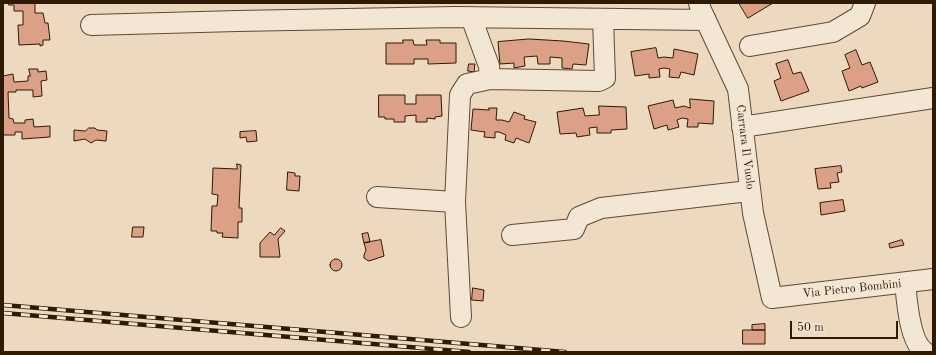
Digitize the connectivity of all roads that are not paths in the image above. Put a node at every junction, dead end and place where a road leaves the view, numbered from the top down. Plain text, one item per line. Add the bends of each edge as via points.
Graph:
1 (865, 3) edge
2 (702, 11) edge
3 (460, 12) edge
4 (603, 19) junction
5 (91, 26) dead end
6 (750, 46) dead end
7 (490, 78) junction
8 (933, 98) edge
9 (742, 127) junction
10 (750, 188) junction
11 (377, 197) dead end
12 (455, 202) junction
13 (512, 234) dead end
14 (933, 279) edge
15 (905, 283) junction
16 (772, 298) joint
17 (460, 317) dead end
18 (925, 352) edge

1 - 6 street via 860,16 834,32
2 - 4 street
2 - 9 street, Carrara Il Vuolo via 738,88
3 - 4 street
3 - 5 street
3 - 7 street via 489,66
4 - 7 street via 605,78 599,81
7 - 12 street via 467,84 460,95
8 - 9 street
9 - 10 street, Carrara Il Vuolo
10 - 13 street via 740,192 601,208 579,218 574,229
10 - 16 street, Carrara Il Vuolo
11 - 12 street
12 - 17 street
14 - 15 street, Via Pietro Bombini
15 - 16 street, Via Pietro Bombini
15 - 18 street via 913,335

